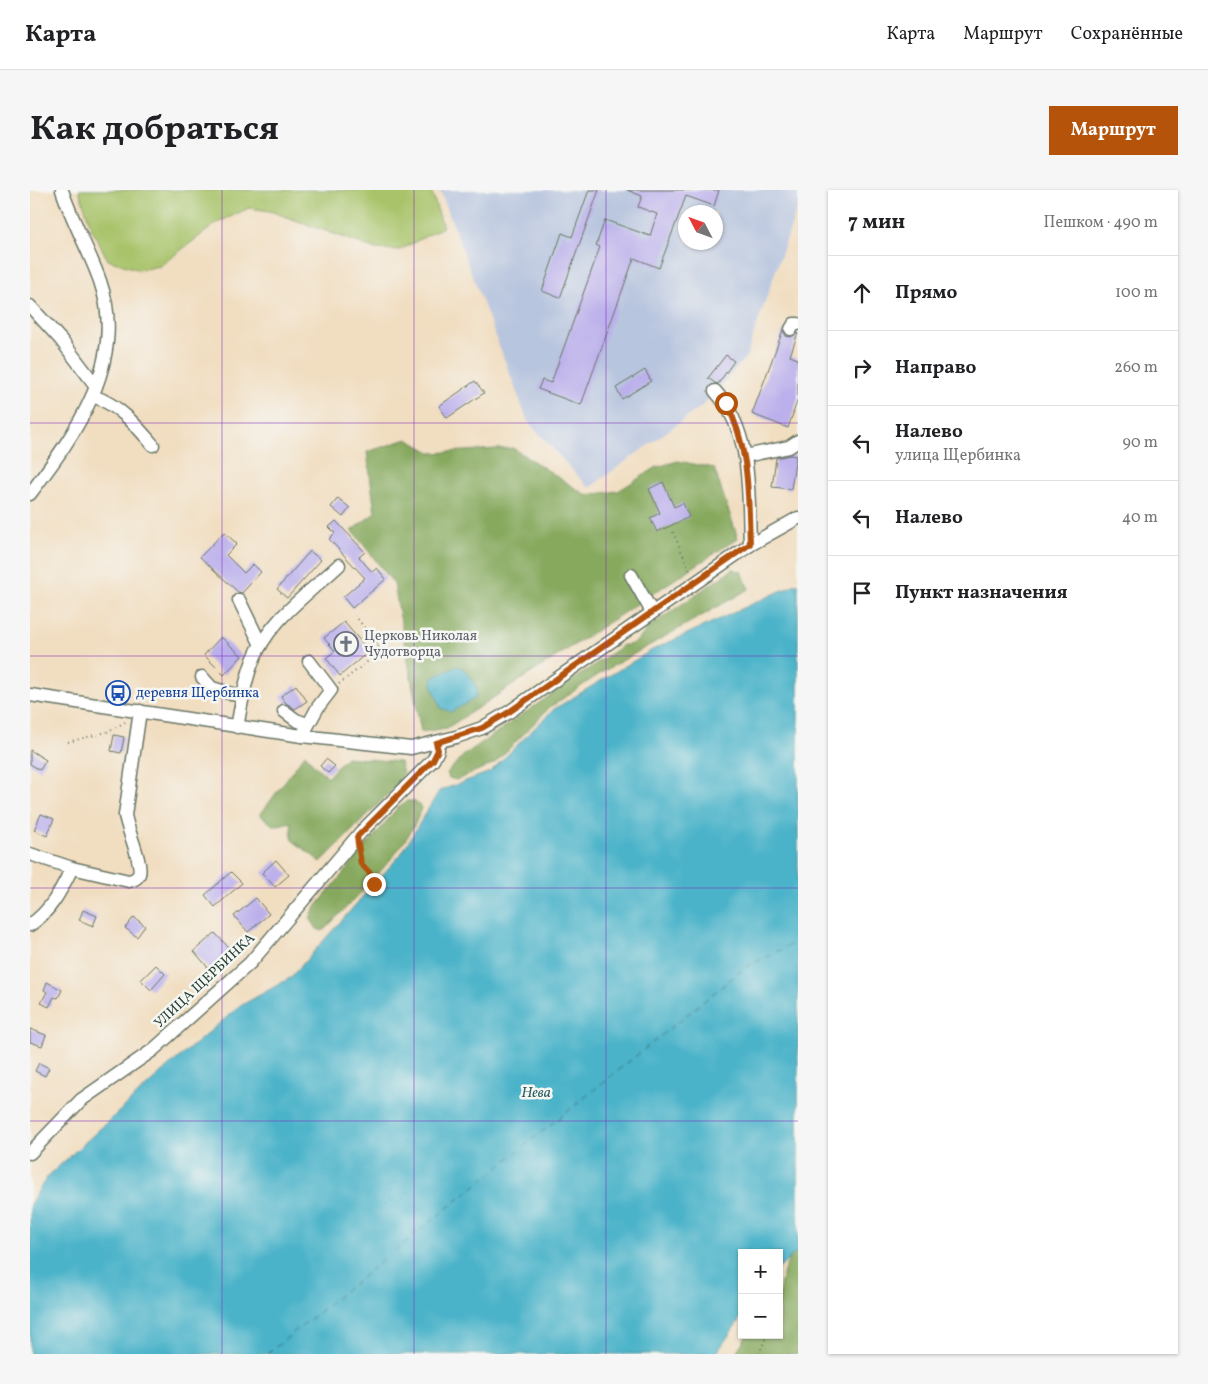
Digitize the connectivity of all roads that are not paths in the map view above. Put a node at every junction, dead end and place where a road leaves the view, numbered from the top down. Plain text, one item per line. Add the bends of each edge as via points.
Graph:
1 (62, 190) edge
2 (30, 306) edge
3 (95, 391) junction
4 (715, 391) dead end
5 (798, 441) edge
6 (153, 445) dead end
7 (745, 456) junction
8 (30, 494) edge
9 (798, 518) edge
10 (750, 544) junction
11 (339, 566) dead end
12 (631, 575) dead end
13 (239, 600) dead end
14 (652, 612) junction
15 (261, 645) junction
16 (308, 661) dead end
17 (202, 677) dead end
18 (30, 695) edge
19 (243, 697) junction
20 (284, 710) dead end
21 (139, 711) junction
22 (307, 724) junction
23 (237, 727) junction
24 (302, 736) junction
25 (436, 743) junction
26 (30, 854) edge
27 (72, 868) junction
28 (30, 924) edge
29 (30, 1153) edge

1 - 3 street via 100,281 106,306 108,337
2 - 3 street via 61,340
3 - 6 street via 131,419
3 - 8 street via 77,428
4 - 7 street via 734,418
5 - 7 street via 789,447
7 - 10 street
9 - 10 street
10 - 14 street
11 - 15 street via 282,617
12 - 14 street
13 - 15 street
14 - 25 street via 509,712 482,728
15 - 19 street via 251,665
16 - 22 street via 332,690
17 - 19 street via 218,691
18 - 21 street
19 - 23 street
20 - 22 street
21 - 23 street
21 - 27 street via 125,815 140,874 129,881
22 - 24 street
23 - 24 street
24 - 25 street via 411,748
25 - 29 street, УЛИЦА ЩЕРБИНКА via 438,750 433,760 357,837 250,963 152,1050 81,1100
26 - 27 street
27 - 28 street via 56,900 41,918

